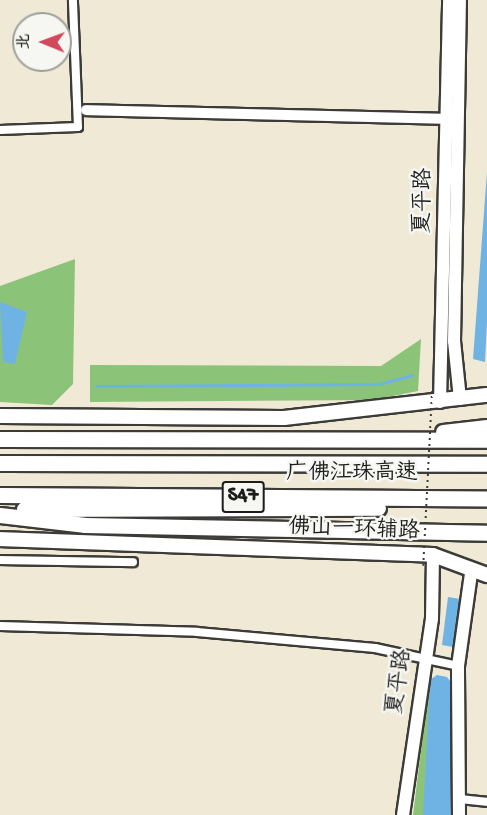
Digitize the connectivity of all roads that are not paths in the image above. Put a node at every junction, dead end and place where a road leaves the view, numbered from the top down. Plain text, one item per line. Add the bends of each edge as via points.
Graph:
1 (73, 0) edge
2 (449, 0) edge
3 (460, 0) edge
4 (86, 110) dead end
5 (447, 119) junction
6 (0, 130) edge
7 (487, 395) edge
8 (436, 397) junction
9 (460, 399) junction
10 (0, 416) edge
11 (487, 427) edge
12 (0, 439) edge
13 (487, 440) edge
14 (351, 441) junction
15 (0, 463) edge
16 (487, 464) edge
17 (0, 495) edge
18 (457, 498) junction
19 (487, 498) edge
20 (0, 509) edge
21 (0, 515) edge
22 (487, 533) edge
23 (0, 538) edge
24 (0, 560) edge
25 (428, 561) junction
26 (133, 562) dead end
27 (471, 573) junction
28 (487, 575) edge
29 (0, 626) edge
30 (426, 661) junction
31 (458, 666) junction
32 (459, 799) junction
33 (487, 802) edge
34 (403, 815) edge
35 (459, 815) edge

1 - 6 street via 78,127
2 - 5 main road, 夏平路
3 - 9 main road, 夏平路 via 454,341
4 - 5 street
5 - 8 main road, 夏平路
7 - 9 main road
8 - 9 main road
8 - 10 main road via 284,418
11 - 14 highway
12 - 14 highway
13 - 14 highway
15 - 16 highway, 广佛江珠高速 / S47
17 - 18 highway, 广佛江珠高速 / S47
18 - 19 highway, 广佛江珠高速 / S47
18 - 20 highway via 382,508
21 - 22 highway via 85,525
23 - 25 main road, 佛山一环辅路
24 - 26 street
25 - 27 main road, 佛山一环辅路
25 - 30 main road, 夏平路
27 - 28 main road, 佛山一环辅路
27 - 31 main road
29 - 30 street via 197,632 375,648
30 - 31 street
30 - 34 main road, 夏平路
31 - 32 main road
32 - 33 street
32 - 35 main road

